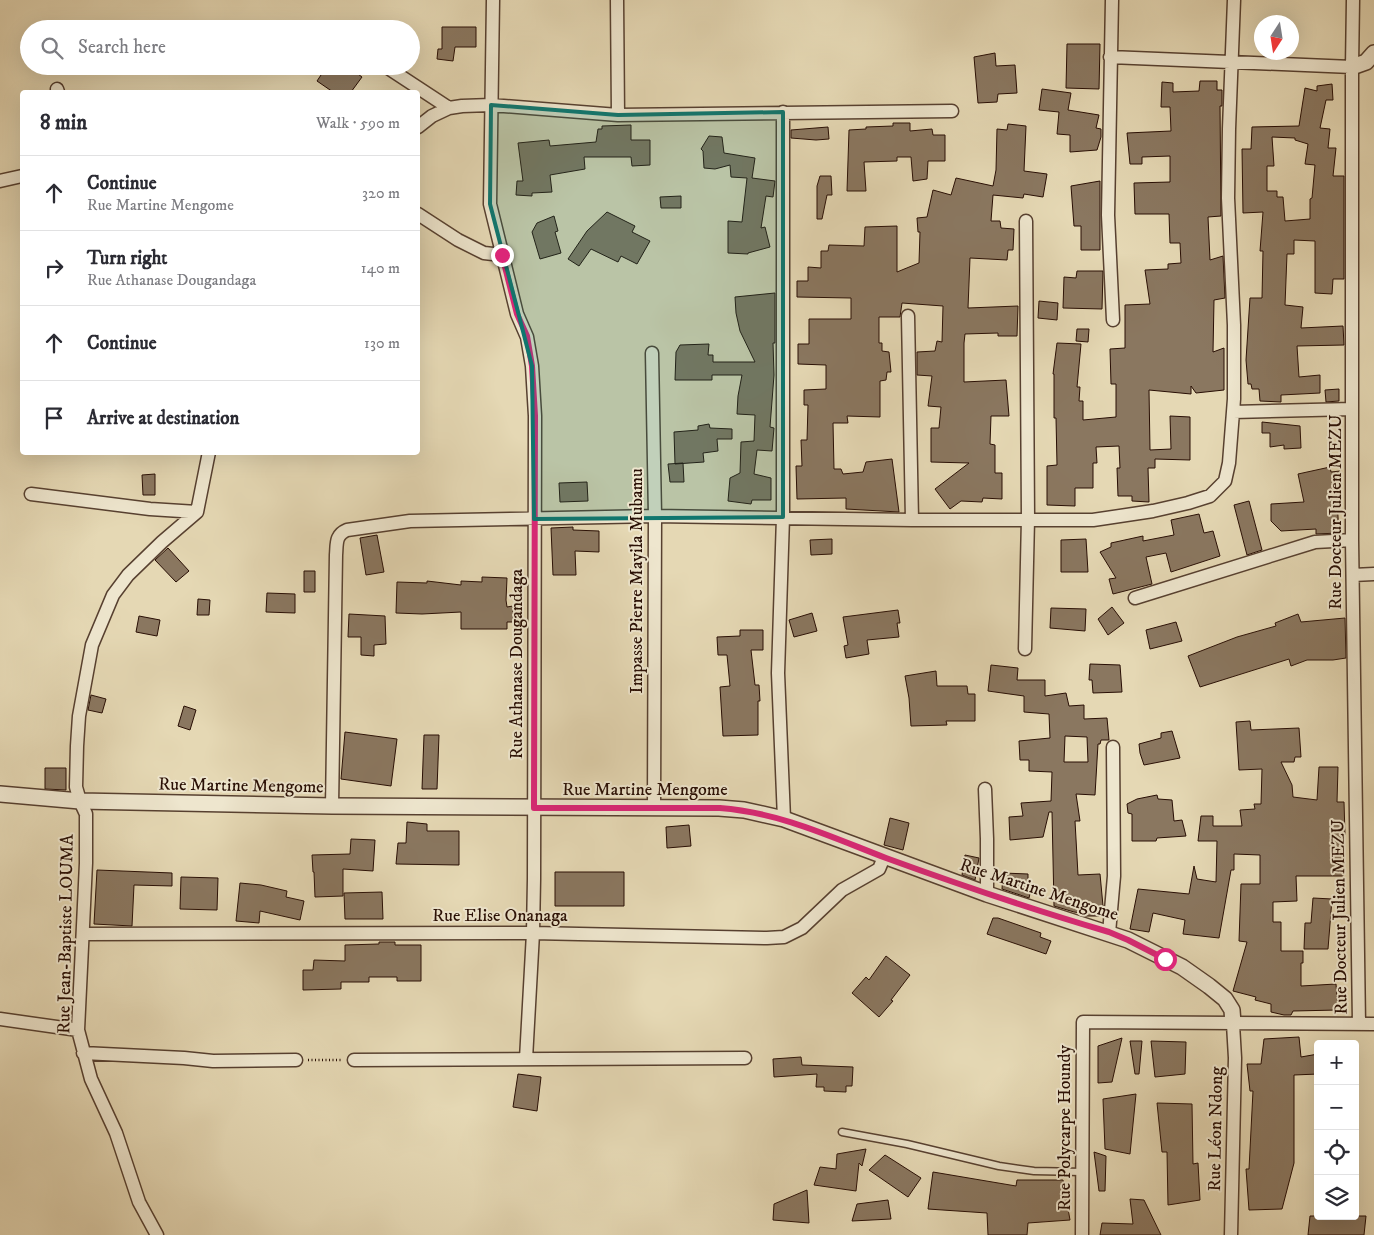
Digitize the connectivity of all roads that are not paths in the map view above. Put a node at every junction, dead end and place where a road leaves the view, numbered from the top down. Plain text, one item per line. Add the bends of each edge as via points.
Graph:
1 (492, 0) edge
2 (617, 0) edge
3 (1112, 0) edge
4 (1234, 0) edge
5 (1354, 0) edge
6 (1374, 54) edge
7 (1110, 57) junction
8 (1230, 62) junction
9 (1352, 67) junction
10 (399, 75) edge
11 (491, 106) junction
12 (449, 108) junction
13 (783, 112) junction
14 (952, 112) dead end
15 (618, 115) junction
16 (420, 125) edge
17 (20, 176) edge
18 (0, 181) edge
19 (420, 215) edge
20 (1026, 221) dead end
21 (502, 255) junction
22 (908, 316) dead end
23 (1113, 320) dead end
24 (652, 353) dead end
25 (1352, 408) junction
26 (1233, 412) junction
27 (208, 455) edge
28 (31, 494) dead end
29 (197, 512) junction
30 (655, 516) junction
31 (783, 517) junction
32 (1028, 518) junction
33 (534, 519) junction
34 (912, 520) junction
35 (1352, 540) junction
36 (1374, 574) edge
37 (1353, 575) junction
38 (1135, 598) dead end
39 (1025, 648) dead end
40 (1113, 747) dead end
41 (985, 789) dead end
42 (0, 794) edge
43 (80, 801) junction
44 (332, 806) junction
45 (534, 808) junction
46 (654, 808) junction
47 (784, 819) junction
48 (884, 857) junction
49 (987, 894) junction
50 (1109, 932) junction
51 (533, 933) junction
52 (84, 934) junction
53 (0, 1019) edge
54 (1233, 1024) junction
55 (1359, 1024) junction
56 (1374, 1024) edge
57 (78, 1030) junction
58 (83, 1054) junction
59 (745, 1058) dead end
60 (526, 1059) junction
61 (296, 1060) road end
62 (354, 1060) road end
63 (842, 1132) dead end
64 (1083, 1172) junction
65 (157, 1235) edge
66 (1082, 1235) edge
67 (1231, 1235) edge

1 - 11 street, Rue Athanase Dougandaga
2 - 15 street
3 - 7 street
4 - 8 street
5 - 9 street, Rue Docteur Julien MEZU
6 - 9 street via 1366,62
7 - 8 street
7 - 23 street via 1108,215
8 - 9 street
8 - 26 street via 1228,198 1234,325
9 - 25 street, Rue Docteur Julien MEZU
10 - 12 street
11 - 12 street
11 - 15 street
11 - 21 street, Rue Athanase Dougandaga via 490,204
12 - 16 street
13 - 14 street
13 - 15 street
13 - 31 street
17 - 18 street
19 - 21 street via 484,253
20 - 32 street
21 - 33 street, Rue Athanase Dougandaga via 517,314 527,336 532,366
22 - 34 street
24 - 30 street, Impasse Pierre Mayila Mubamu
25 - 26 street
25 - 35 street, Rue Docteur Julien MEZU
26 - 32 street via 1225,481 1210,496 1153,511 1093,520
27 - 29 street
28 - 29 street
29 - 43 street, Rue Jean-Baptiste LOUMA via 128,574 112,595 92,645 84,686 76,746 76,787
30 - 31 street
30 - 33 street
30 - 46 street, Impasse Pierre Mayila Mubamu
31 - 34 street
31 - 47 street via 778,673
32 - 34 street
32 - 39 street
33 - 44 street via 410,521 352,529 339,534
33 - 45 street, Rue Athanase Dougandaga
35 - 37 street, Rue Docteur Julien MEZU
35 - 38 street via 1315,542
36 - 37 street
37 - 55 street, Rue Docteur Julien MEZU
40 - 50 street via 1114,876
41 - 49 street
42 - 43 street, Rue Martine Mengome
43 - 44 street, Rue Martine Mengome
43 - 52 street, Rue Jean-Baptiste LOUMA via 86,814
44 - 45 street, Rue Martine Mengome
45 - 46 street, Rue Martine Mengome
45 - 51 street, Rue Athanase Dougandaga
46 - 47 street, Rue Martine Mengome via 744,810
47 - 48 street, Rue Martine Mengome
48 - 49 street, Rue Martine Mengome
48 - 51 street, Rue Elise Onanaga via 879,869 842,890 802,928 784,937
49 - 50 street, Rue Martine Mengome
50 - 54 street, Rue Martine Mengome via 1182,967 1210,986 1232,1010
51 - 52 street, Rue Elise Onanaga
51 - 60 street, Rue Athanase Dougandaga
52 - 57 street, Rue Jean-Baptiste LOUMA
53 - 57 street
54 - 55 street
54 - 64 street, Rue Polycarpe Houndy via 1083,1022
54 - 67 street, Rue Léon Ndong
55 - 56 street
57 - 58 street, Rue Jean-Baptiste LOUMA
58 - 61 street via 213,1062
58 - 65 street, Rue Jean-Baptiste LOUMA via 116,1133 139,1202
59 - 60 street
60 - 62 street
63 - 64 lane via 999,1166
64 - 66 street, Rue Polycarpe Houndy

